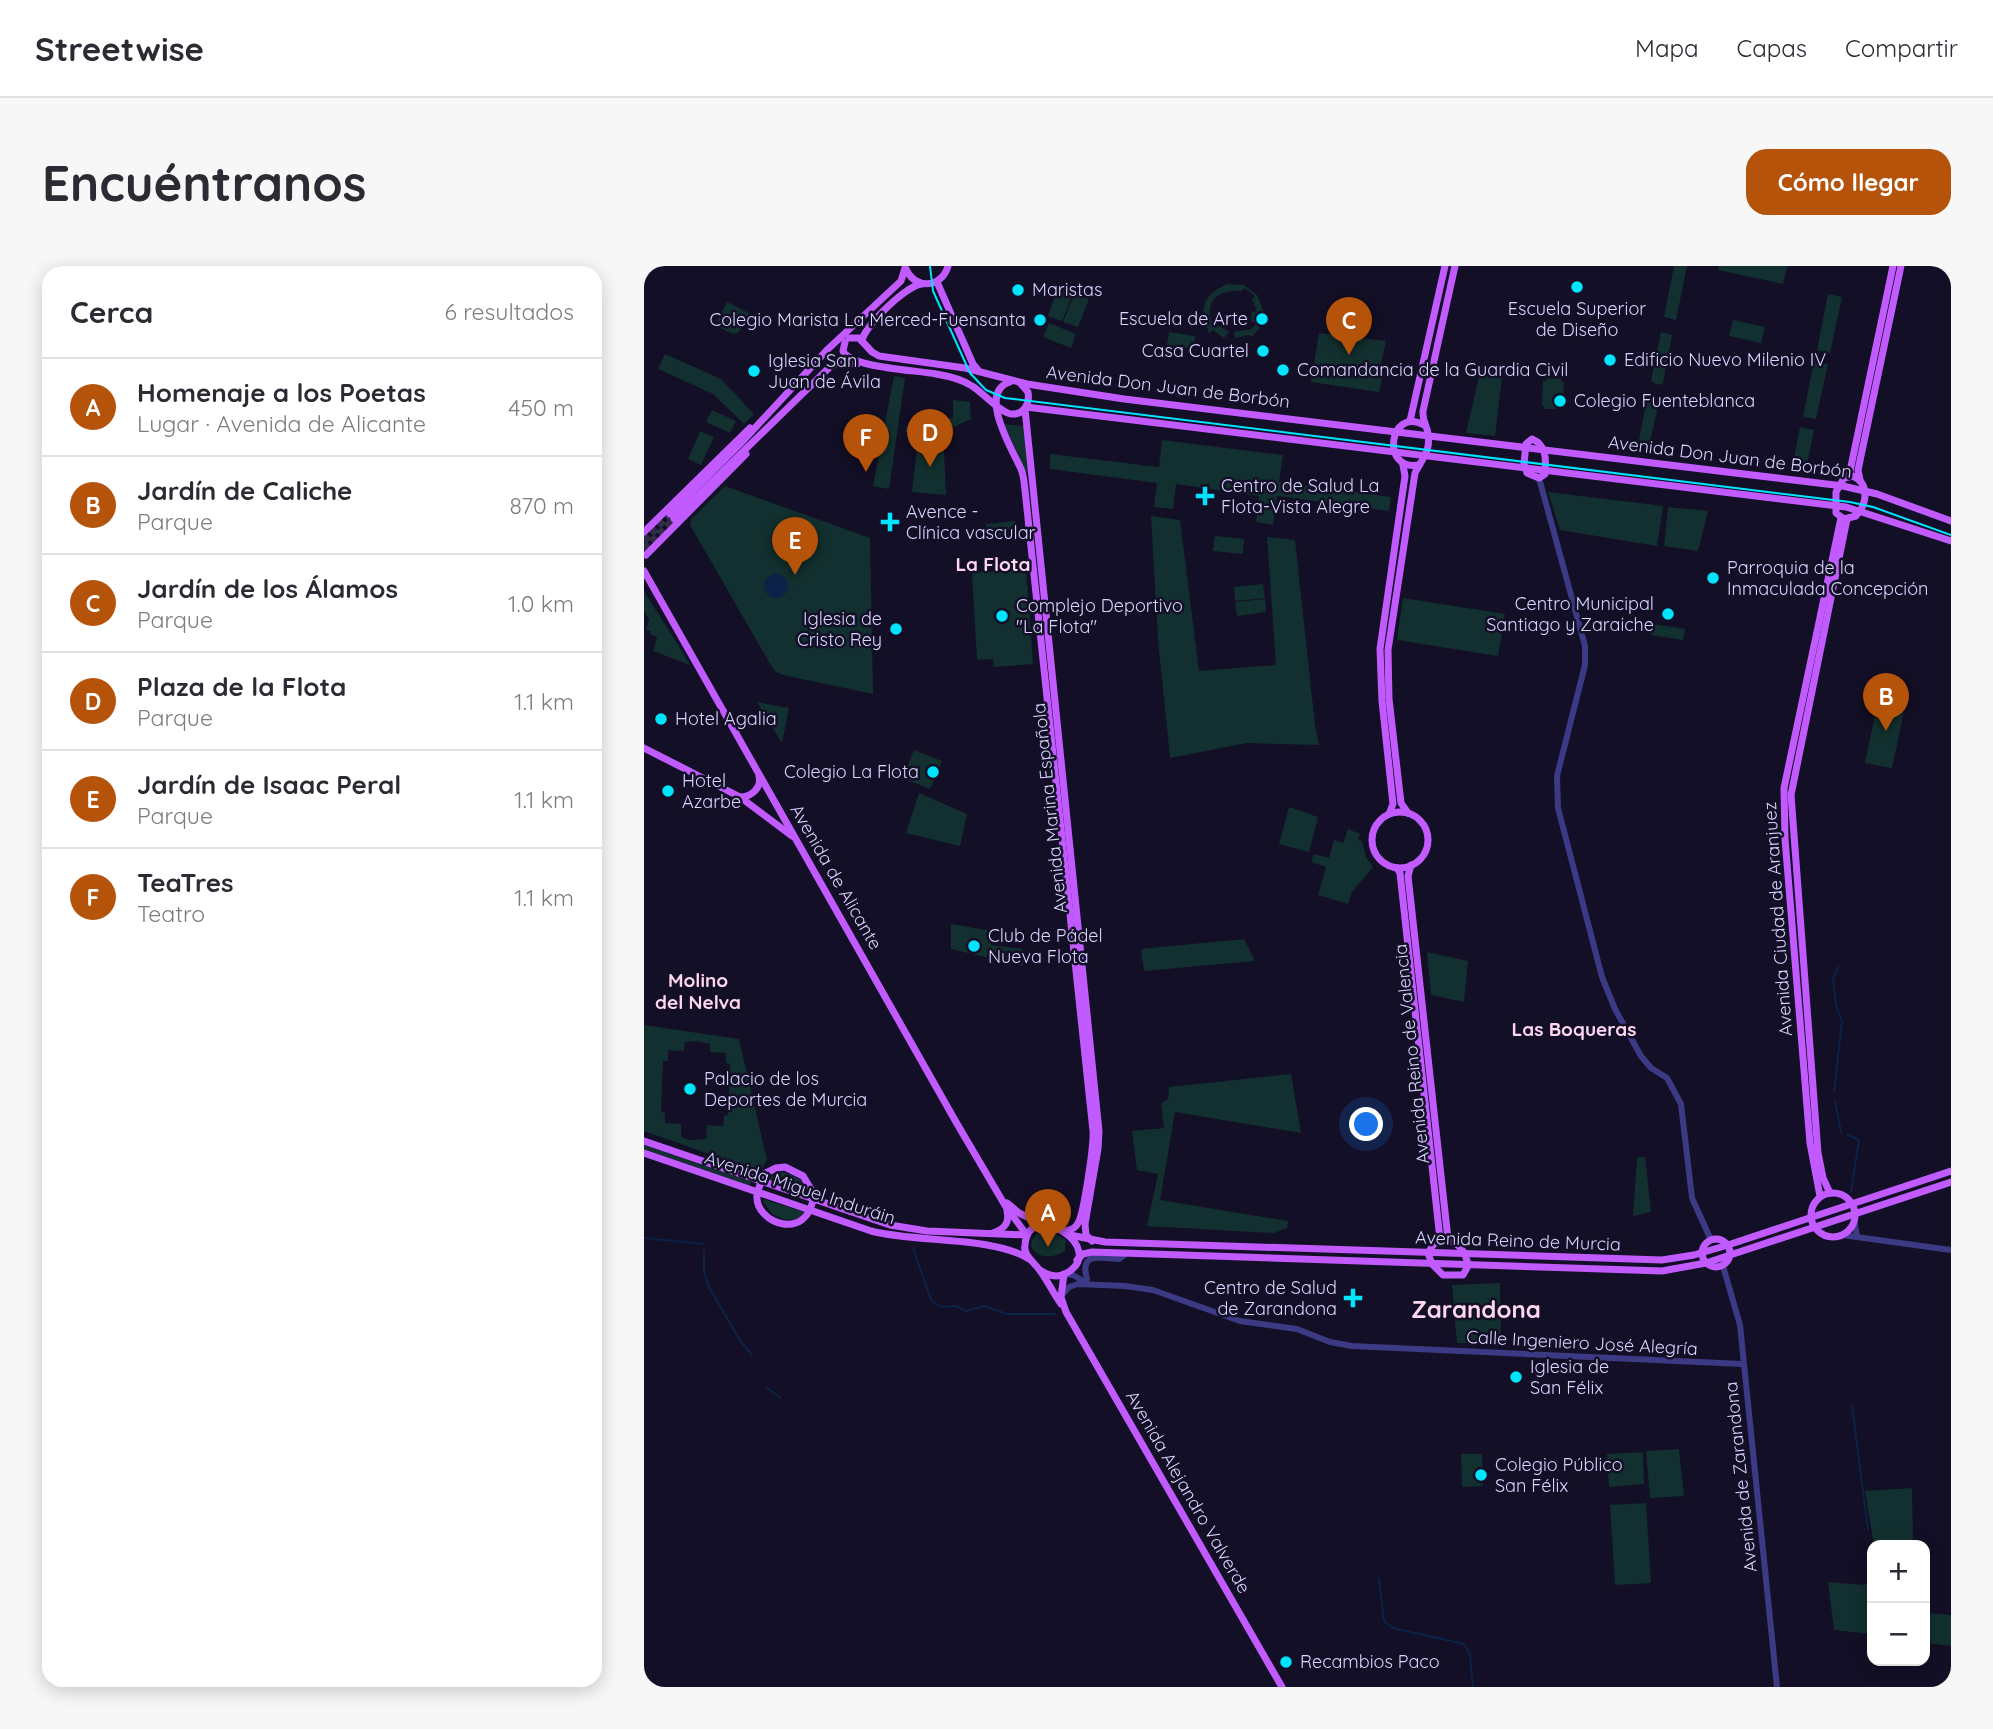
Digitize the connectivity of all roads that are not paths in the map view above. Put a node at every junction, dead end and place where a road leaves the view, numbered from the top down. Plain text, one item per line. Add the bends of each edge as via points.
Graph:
1 (948, 266) edge
2 (1445, 266) edge
3 (1455, 266) edge
4 (1893, 266) edge
5 (1901, 266) edge
6 (905, 267) edge
7 (937, 282) junction
8 (922, 284) junction
9 (877, 304) junction
10 (847, 340) junction
11 (863, 342) junction
12 (849, 358) junction
13 (875, 365) junction
14 (812, 369) junction
15 (827, 369) junction
16 (986, 374) junction
17 (1017, 382) junction
18 (782, 399) junction
19 (998, 405) junction
20 (789, 407) junction
21 (1026, 408) junction
22 (1410, 421) junction
23 (1424, 425) junction
24 (1396, 431) junction
25 (1429, 435) junction
26 (1525, 447) junction
27 (1543, 449) junction
28 (1395, 452) junction
29 (1427, 456) junction
30 (1403, 465) junction
31 (1419, 465) junction
32 (1524, 468) junction
33 (1545, 471) junction
34 (1849, 476) junction
35 (1539, 478) junction
36 (1860, 480) junction
37 (1838, 486) junction
38 (1865, 491) junction
39 (1835, 506) junction
40 (1861, 510) junction
41 (1844, 519) junction
42 (1951, 521) edge
43 (644, 532) edge
44 (1951, 541) edge
45 (644, 546) edge
46 (1399, 549) junction
47 (645, 559) edge
48 (644, 571) edge
49 (644, 748) edge
50 (759, 775) junction
51 (766, 787) junction
52 (757, 790) junction
53 (740, 797) junction
54 (1408, 813) junction
55 (1389, 814) junction
56 (799, 844) junction
57 (1411, 865) junction
58 (1397, 868) junction
59 (644, 1142) edge
60 (644, 1153) edge
61 (1951, 1171) edge
62 (761, 1182) junction
63 (1951, 1182) edge
64 (758, 1192) junction
65 (1830, 1193) junction
66 (1820, 1196) junction
67 (1002, 1198) junction
68 (813, 1200) junction
69 (1852, 1204) junction
70 (1006, 1207) junction
71 (809, 1210) junction
72 (1811, 1217) junction
73 (1855, 1217) junction
74 (1045, 1226) junction
75 (1814, 1228) junction
76 (1067, 1233) junction
77 (990, 1234) junction
78 (1027, 1235) junction
79 (1842, 1235) junction
80 (1857, 1236) junction
81 (1444, 1239) junction
82 (1711, 1240) junction
83 (1093, 1241) junction
84 (1728, 1245) junction
85 (1951, 1250) edge
86 (1127, 1253) junction
87 (1428, 1253) junction
88 (1702, 1253) junction
89 (1465, 1255) junction
90 (1731, 1255) junction
91 (1029, 1258) junction
92 (1077, 1260) junction
93 (1706, 1263) junction
94 (1432, 1264) junction
95 (1468, 1266) junction
96 (1723, 1266) junction
97 (1040, 1270) junction
98 (1065, 1274) junction
99 (1089, 1283) junction
100 (1061, 1297) junction
101 (1066, 1312) junction
102 (1742, 1364) junction
103 (1282, 1687) edge
104 (1777, 1687) edge

1 - 7 main road
2 - 22 main road
3 - 23 main road via 1423,411
4 - 34 main road
5 - 36 main road via 1858,470
6 - 8 main road via 912,279
6 - 9 main road via 902,279
7 - 8 main road
7 - 16 main road via 973,364
8 - 11 main road via 903,293 867,329
9 - 10 main road
9 - 14 main road
10 - 11 main road via 855,337
10 - 12 main road via 843,351
10 - 14 main road
11 - 12 main road via 863,355
11 - 16 main road, Avenida Don Juan de Borbón via 879,356
12 - 13 main road
12 - 15 main road via 838,359
13 - 15 main road via 839,363
13 - 19 main road via 956,379
14 - 18 main road
15 - 20 main road
16 - 17 main road, Avenida Don Juan de Borbón
17 - 19 main road via 999,388
17 - 21 main road via 1028,392
17 - 24 main road, Avenida Don Juan de Borbón
18 - 20 main road via 672,517
18 - 43 main road
19 - 21 main road via 1010,414
19 - 76 main road, Avenida Marina Española via 999,419 1024,477 1093,1136 1080,1217
20 - 47 main road
21 - 28 main road, Avenida Don Juan de Borbón
21 - 83 main road, Avenida Marina Española via 1099,1131 1085,1224 1086,1235
22 - 23 main road
22 - 24 main road
23 - 25 main road
24 - 25 main road, Avenida Don Juan de Borbón
24 - 28 main road
25 - 26 main road, Avenida Don Juan de Borbón
25 - 29 main road
26 - 27 main road, Avenida Don Juan de Borbón via 1532,439
26 - 32 main road
27 - 33 main road
27 - 37 main road, Avenida Don Juan de Borbón
28 - 29 main road, Avenida Don Juan de Borbón
28 - 30 main road
29 - 31 main road
29 - 32 main road, Avenida Don Juan de Borbón
30 - 31 main road
30 - 46 main road
31 - 46 main road
32 - 33 main road, Avenida Don Juan de Borbón
32 - 35 main road, Avenida Don Juan de Borbón
33 - 35 main road
33 - 39 main road, Avenida Don Juan de Borbón
34 - 36 main road
34 - 37 main road
35 - 82 street via 1585,646 1557,788 1560,818 1602,977 1615,1009 1641,1056 1667,1078 1681,1104 1692,1198
36 - 38 main road
37 - 38 main road, Avenida Don Juan de Borbón
37 - 39 main road
38 - 40 main road
38 - 42 main road, Avenida Don Juan de Borbón
39 - 40 main road, Avenida Don Juan de Borbón
39 - 41 main road
40 - 41 main road
40 - 44 main road, Avenida Don Juan de Borbón
41 - 65 main road, Avenida Ciudad de Aranjuez via 1791,795 1818,1153
41 - 66 main road, Avenida Ciudad de Aranjuez via 1784,788 1810,1143
45 - 47 main road
46 - 54 main road via 1389,688 1401,803
46 - 55 main road via 1380,649 1393,804
48 - 50 main road, Avenida de Alicante
49 - 53 main road
50 - 51 main road, Avenida de Alicante
50 - 52 main road
51 - 52 main road
51 - 56 main road, Avenida de Alicante
52 - 53 main road
53 - 56 main road
54 - 55 main road
54 - 57 main road via 1422,822 1428,837 1425,853
55 - 58 main road via 1376,825 1372,843 1380,859
56 - 67 main road, Avenida de Alicante
57 - 58 main road
57 - 81 main road, Avenida Reino de Valencia via 1408,878
58 - 81 main road, Avenida Reino de Valencia
59 - 62 main road, Avenida Miguel Induráin
60 - 64 main road, Avenida Miguel Induráin
61 - 69 main road, Avenida Reino de Murcia
62 - 64 main road
62 - 68 main road, Avenida Miguel Induráin
62 - 68 main road via 773,1169 789,1168 810,1183
63 - 73 main road, Avenida Reino de Murcia
64 - 71 main road, Avenida Miguel Induráin
64 - 71 main road via 763,1212 779,1223 798,1223
65 - 66 main road
65 - 69 main road via 1843,1195
66 - 72 main road
67 - 70 main road, Avenida de Alicante
67 - 74 main road, Avenida de Alicante
68 - 71 main road
68 - 77 main road, Avenida Miguel Induráin via 898,1227
69 - 72 main road, Avenida Reino de Murcia
69 - 73 main road
70 - 77 main road via 1006,1224
70 - 78 main road, Avenida de Alicante
71 - 91 main road, Avenida Miguel Induráin via 882,1234 987,1245
72 - 75 main road
72 - 84 main road, Avenida Reino de Murcia
73 - 75 main road, Avenida Reino de Murcia
73 - 79 main road
73 - 80 street
74 - 76 main road
74 - 78 main road
75 - 79 main road via 1824,1235
75 - 90 main road, Avenida Reino de Murcia
76 - 83 main road, Avenida Reino de Murcia
76 - 92 main road via 1077,1247
77 - 78 main road, Avenida Miguel Induráin
78 - 91 main road
79 - 80 street
80 - 85 street
81 - 87 main road
81 - 89 main road
82 - 84 main road
82 - 88 main road
83 - 87 main road, Avenida Reino de Murcia
84 - 88 main road, Avenida Reino de Murcia
84 - 90 main road
86 - 92 main road, Avenida Reino de Murcia via 1087,1253
86 - 94 main road, Avenida Reino de Murcia
86 - 99 street via 1119,1259 1095,1257 1086,1262
87 - 89 main road, Avenida Reino de Murcia
87 - 94 main road
88 - 89 main road, Avenida Reino de Murcia via 1640,1261
88 - 93 main road
89 - 95 main road
90 - 93 main road, Avenida Reino de Murcia
90 - 96 main road
91 - 97 main road
92 - 98 main road
92 - 99 street
93 - 95 main road, Avenida Reino de Murcia via 1638,1271
93 - 96 main road via 1714,1268
94 - 95 main road, Avenida Reino de Murcia
96 - 102 street, Avenida de Zarandona via 1740,1325
97 - 98 main road
97 - 101 main road
98 - 99 street
98 - 100 main road
99 - 100 street via 1072,1285
99 - 102 street, Calle Ingeniero José Alegría via 1153,1290 1240,1321 1297,1329 1352,1346
100 - 101 main road
101 - 103 main road, Avenida Alejandro Valverde
102 - 104 street, Avenida de Zarandona

